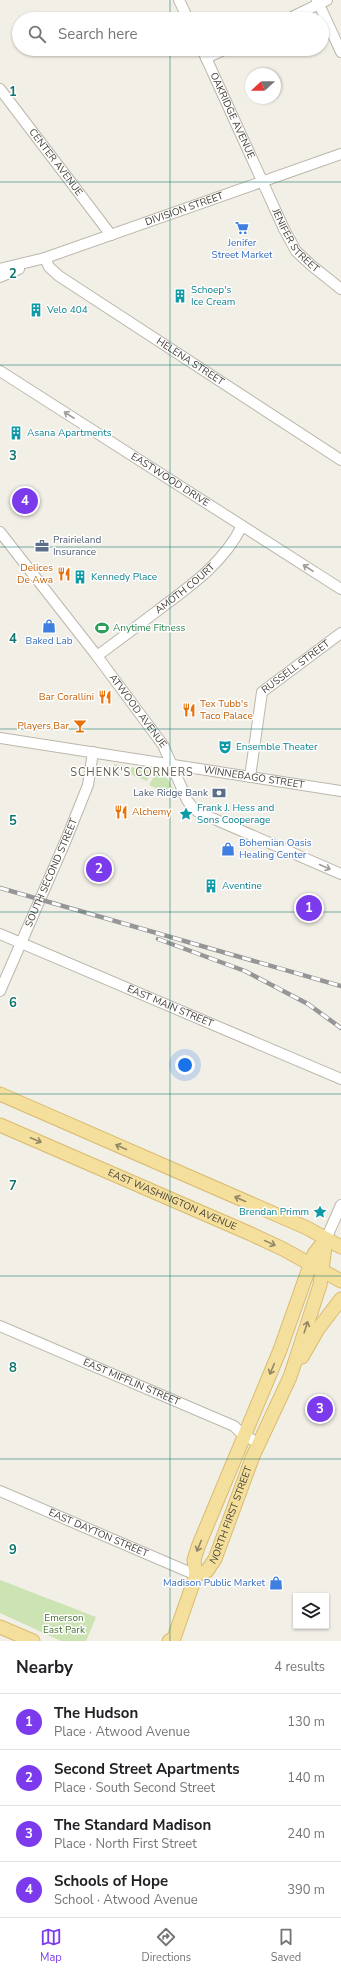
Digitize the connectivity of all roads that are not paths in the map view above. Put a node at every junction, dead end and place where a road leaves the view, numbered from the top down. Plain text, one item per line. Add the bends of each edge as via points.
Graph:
1 (179, 0) edge
2 (321, 1) edge
3 (185, 12) edge
4 (301, 12) edge
5 (325, 12) edge
6 (329, 21) edge
7 (341, 52) edge
8 (205, 56) edge
9 (0, 89) edge
10 (341, 154) edge
11 (263, 182) junction
12 (110, 235) junction
13 (45, 258) junction
14 (28, 263) junction
15 (0, 268) edge
16 (0, 277) edge
17 (341, 289) edge
18 (0, 371) edge
19 (341, 460) edge
20 (242, 526) junction
21 (0, 532) edge
22 (3, 543) edge
23 (341, 590) edge
24 (341, 633) edge
25 (97, 656) junction
26 (0, 738) edge
27 (92, 752) junction
28 (172, 765) junction
29 (250, 777) junction
30 (341, 791) edge
31 (341, 874) edge
32 (0, 934) edge
33 (21, 942) junction
34 (0, 991) edge
35 (341, 1079) edge
36 (0, 1094) edge
37 (0, 1125) edge
38 (341, 1206) edge
39 (326, 1239) junction
40 (341, 1247) edge
41 (310, 1265) junction
42 (322, 1272) junction
43 (341, 1282) edge
44 (341, 1299) edge
45 (0, 1326) edge
46 (290, 1377) junction
47 (243, 1435) junction
48 (259, 1443) junction
49 (221, 1490) junction
50 (0, 1491) edge
51 (230, 1521) junction
52 (196, 1575) junction
53 (0, 1626) edge
54 (173, 1640) edge
55 (33, 1641) edge

1 - 3 street
2 - 4 street
2 - 5 street
6 - 7 street
8 - 11 street, OAKRIDGE AVENUE
9 - 12 street, CENTER AVENUE
10 - 11 street, DIVISION STREET
11 - 12 street, DIVISION STREET
11 - 17 street, JENIFER STREET via 296,250 311,266
12 - 13 street, DIVISION STREET
13 - 14 street, DIVISION STREET
13 - 19 street, HELENA STREET via 59,276
14 - 15 street, DIVISION STREET
14 - 16 street, DIVISION STREET
20 -> 18 street, EASTWOOD DRIVE
23 -> 20 street, EASTWOOD DRIVE
20 - 25 street, AMOTH COURT via 228,550 212,568
21 - 22 street, ATWOOD AVENUE
22 - 25 street, ATWOOD AVENUE
24 - 29 street, RUSSELL STREET via 262,692
25 - 28 street, ATWOOD AVENUE via 163,745
26 - 27 street, WINNEBAGO STREET
27 - 28 street, WINNEBAGO STREET
27 - 33 street, SOUTH SECOND STREET via 88,785
28 - 29 street, WINNEBAGO STREET
28 -> 31 street, ATWOOD AVENUE via 187,800 198,812
29 - 30 street, WINNEBAGO STREET
32 - 33 street, EAST MAIN STREET
33 - 34 street, SOUTH SECOND STREET
33 - 35 street, EAST MAIN STREET
39 -> 36 main road via 307,1228
37 -> 41 main road, EAST WASHINGTON AVENUE via 241,1230 283,1249
38 - 39 street
39 - 40 main road
39 - 41 main road, NORTH FIRST STREET via 316,1250
39 - 42 main road, NORTH FIRST STREET
41 - 42 main road, EAST WASHINGTON AVENUE
41 -> 47 main road, NORTH FIRST STREET via 281,1347
42 - 43 main road, EAST WASHINGTON AVENUE
46 -> 42 main road, NORTH FIRST STREET
44 - 46 main road via 318,1329
45 - 47 street, EAST MIFFLIN STREET via 234,1426
46 - 48 main road, NORTH FIRST STREET
47 - 48 street, EAST MIFFLIN STREET
47 - 49 main road, NORTH FIRST STREET
48 - 51 main road, NORTH FIRST STREET
49 - 51 main road via 225,1499 224,1514
49 -> 52 main road, NORTH FIRST STREET via 194,1558
50 - 52 street, EAST DAYTON STREET
51 - 52 main road, NORTH FIRST STREET via 212,1565 207,1571
52 - 54 main road
53 - 55 main road

